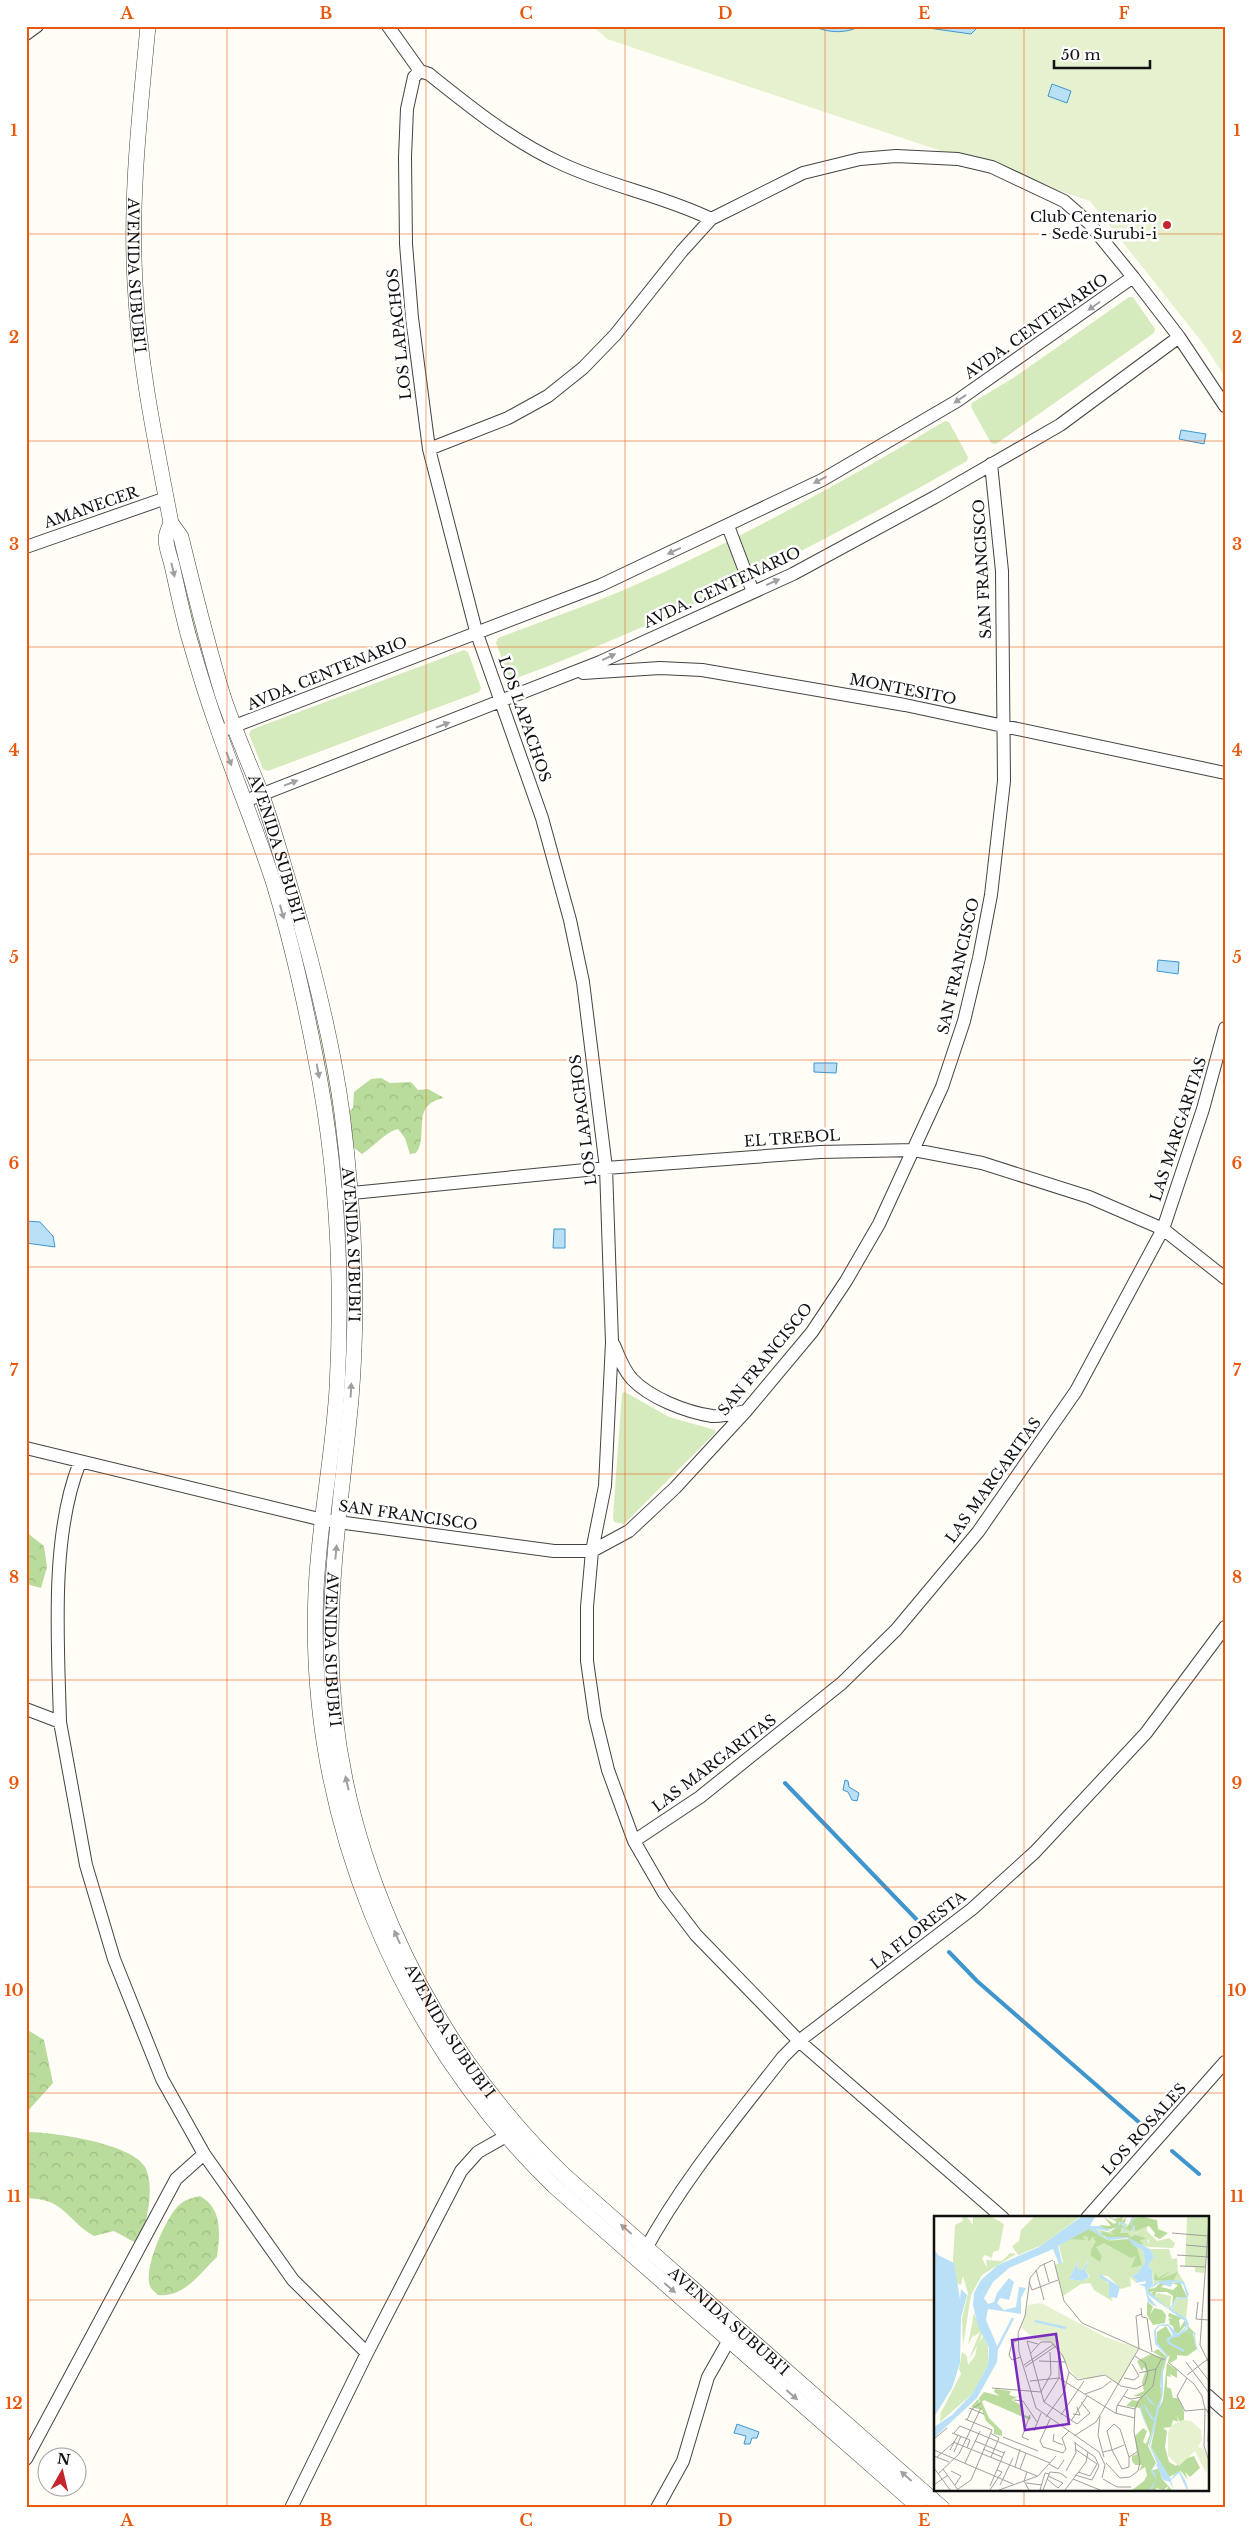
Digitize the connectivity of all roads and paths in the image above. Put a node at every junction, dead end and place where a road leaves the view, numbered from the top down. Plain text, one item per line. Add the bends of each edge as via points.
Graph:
1 (37, 26) edge
2 (148, 26) edge
3 (388, 26) edge
4 (26, 34) edge
5 (420, 72) junction
6 (711, 219) junction
7 (1133, 278) junction
8 (1179, 337) junction
9 (1225, 406) edge
10 (429, 448) junction
11 (991, 464) junction
12 (166, 498) junction
13 (171, 523) junction
14 (728, 526) junction
15 (26, 547) edge
16 (753, 592) junction
17 (476, 631) junction
18 (571, 673) junction
19 (503, 702) junction
20 (1005, 726) junction
21 (234, 727) junction
22 (219, 732) junction
23 (1225, 773) edge
24 (261, 794) junction
25 (245, 801) junction
26 (1225, 1028) edge
27 (914, 1150) junction
28 (606, 1168) junction
29 (351, 1193) junction
30 (334, 1194) junction
31 (1163, 1229) junction
32 (1225, 1278) edge
33 (612, 1342) junction
34 (746, 1411) junction
35 (26, 1448) edge
36 (80, 1462) junction
37 (323, 1520) junction
38 (338, 1522) junction
39 (592, 1551) junction
40 (1225, 1627) edge
41 (26, 1709) edge
42 (60, 1722) junction
43 (634, 1841) junction
44 (799, 2041) junction
45 (1225, 2062) edge
46 (513, 2132) junction
47 (204, 2154) junction
48 (1001, 2216) edge
49 (1089, 2216) edge
50 (646, 2247) junction
51 (639, 2261) junction
52 (729, 2340) junction
53 (367, 2353) junction
54 (1208, 2396) edge
55 (1225, 2411) edge
56 (26, 2459) edge
57 (291, 2508) edge
58 (657, 2508) edge
59 (920, 2508) edge
60 (942, 2508) edge

1 - 4 street
2 - 12 street, AVENIDA SUBUBI'I via 137,135 135,282 140,352
3 - 5 street
5 - 6 street via 429,74 495,124 556,162
5 - 10 street, LOS LAPACHOS via 414,77 407,109 405,156 408,279
6 - 7 street via 803,173 860,159 922,155 958,159 992,167 1064,201 1089,223
6 - 10 street via 615,335 583,368 548,396 508,418
7 - 8 street
7 -> 14 street, AVDA. CENTENARIO via 947,408 822,480
8 - 9 street
8 - 11 street, AVDA. CENTENARIO via 1060,425
10 - 17 street, LOS LAPACHOS
16 -> 11 street, AVDA. CENTENARIO via 869,534
11 - 20 street, SAN FRANCISCO via 1002,571
12 - 13 street, AVENIDA SUBUBI'I
12 - 15 street, AMANECER
13 - 21 street, AVENIDA SUBUBI'I via 181,537
13 -> 22 street, AVENIDA SUBUBI'I via 166,537 182,611
14 - 16 street
14 -> 17 street, AVDA. CENTENARIO via 601,585
18 -> 16 street, AVDA. CENTENARIO
17 - 19 street, LOS LAPACHOS
17 - 21 street, AVDA. CENTENARIO
18 - 19 street, AVDA. CENTENARIO
18 - 20 street, MONTESITO via 660,668 702,670
24 -> 19 street, AVDA. CENTENARIO
19 - 28 street, LOS LAPACHOS via 542,818 570,920 583,982
20 - 23 street, MONTESITO
20 - 27 street, SAN FRANCISCO via 1004,780 991,895 979,958 964,1021 942,1088
21 - 22 street, AVDA. CENTENARIO
21 - 24 street, AVENIDA SUBUBI'I
22 -> 25 street, AVENIDA SUBUBI'I
24 - 25 street, AVDA. CENTENARIO
24 - 29 street, AVENIDA SUBUBI'I via 319,994 342,1110
25 -> 30 street, AVENIDA SUBUBI'I via 273,883 303,996 326,1110
26 - 31 street, LAS MARGARITAS via 1203,1109
27 - 28 street, EL TREBOL via 820,1152
27 - 31 street, EL TREBOL via 982,1163 1038,1180 1089,1197
27 - 34 street, SAN FRANCISCO via 879,1224 846,1281 812,1332
28 - 29 street, EL TREBOL
28 - 33 street, LOS LAPACHOS
29 - 30 street, EL TREBOL
38 -> 29 street, AVENIDA SUBUBI'I via 354,1336
30 - 37 street, AVENIDA SUBUBI'I via 339,1286 337,1391
31 - 32 street, EL TREBOL
31 - 43 street, LAS MARGARITAS via 1076,1391 1046,1437 978,1532 896,1630 842,1683 786,1730 700,1797
33 - 34 street via 632,1380 653,1394 680,1407 713,1416
33 - 39 street, LOS LAPACHOS via 605,1486
34 - 39 street, SAN FRANCISCO via 675,1488 629,1530
35 - 36 street, SAN FRANCISCO
36 - 37 street, SAN FRANCISCO
36 - 42 street via 65,1510 59,1584
37 - 38 street, SAN FRANCISCO
37 - 46 street, AVENIDA SUBUBI'I via 316,1591 318,1689 331,1782 355,1871 393,1966 410,1997 468,2088
38 - 39 street, SAN FRANCISCO via 554,1551
46 -> 38 street, AVENIDA SUBUBI'I via 444,2027 412,1969 385,1910 358,1829 346,1780 332,1688 330,1634
39 - 43 street, LOS LAPACHOS via 587,1661 595,1717 608,1770
40 - 44 street, LA FLORESTA via 1146,1733 1035,1852 972,1909
41 - 42 street
42 - 47 street via 86,1865 114,1959 162,2078
43 - 44 street, LOS LAPACHOS via 664,1893 696,1935
44 - 48 street, LOS LAPACHOS
44 - 50 street, LA FLORESTA via 783,2057 681,2190
45 - 49 street, LOS ROSALES
50 -> 46 street, AVENIDA SUBUBI'I
46 - 51 street, AVENIDA SUBUBI'I via 554,2186
46 - 53 street via 478,2152 462,2170
47 - 53 street via 293,2280
47 - 56 street via 176,2179
50 - 51 street, LA FLORESTA
60 -> 50 street, AVENIDA SUBUBI'I
51 -> 52 street, AVENIDA SUBUBI'I
52 - 58 street via 708,2377 683,2461
52 -> 59 street, AVENIDA SUBUBI'I
53 - 57 street
54 - 55 street

